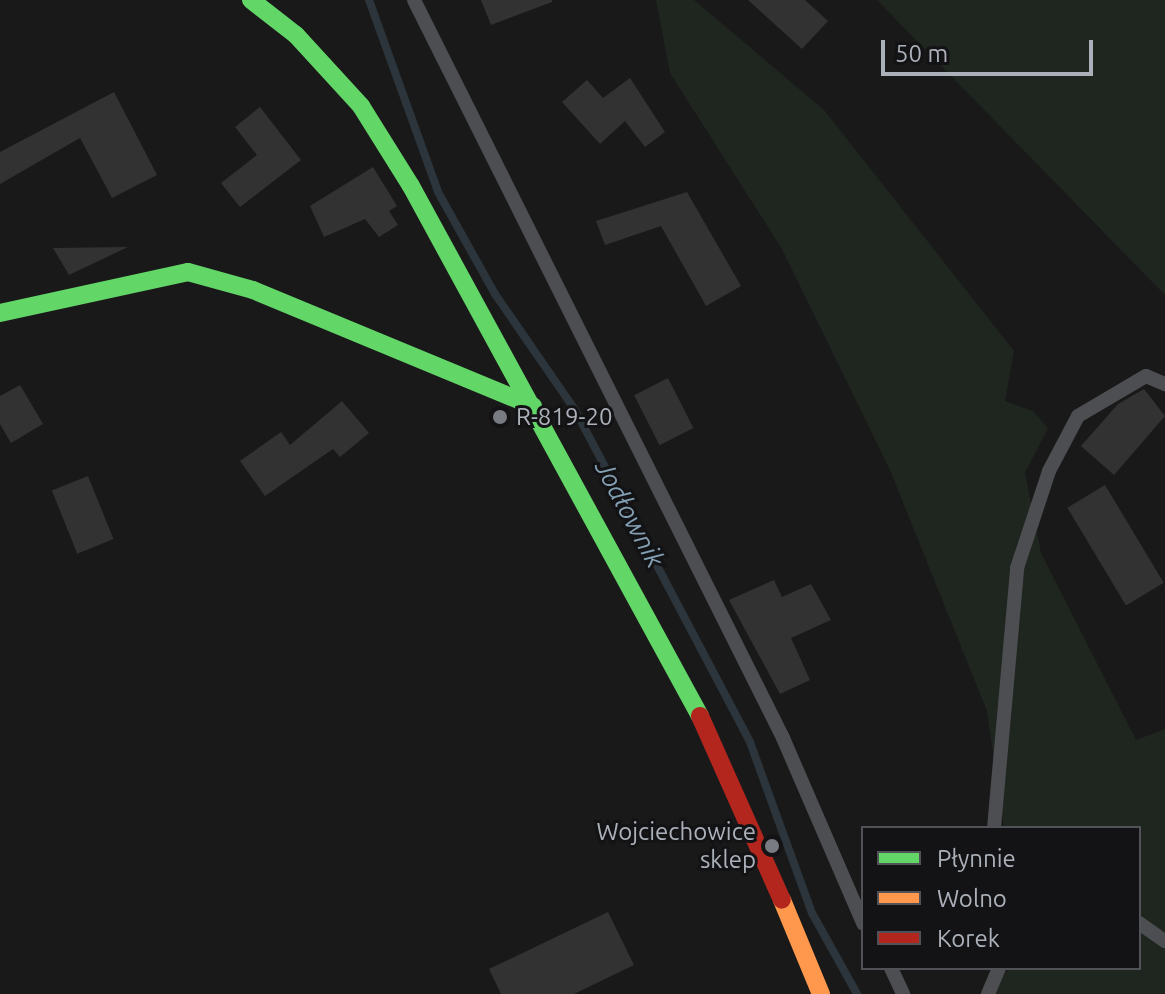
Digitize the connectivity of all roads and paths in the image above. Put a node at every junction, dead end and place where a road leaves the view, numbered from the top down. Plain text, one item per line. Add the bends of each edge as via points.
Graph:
1 (251, 0) edge
2 (414, 0) edge
3 (0, 313) edge
4 (1165, 384) edge
5 (533, 406) junction
6 (994, 826) edge
7 (861, 918) edge
8 (1141, 924) edge
9 (1165, 941) edge
10 (892, 970) edge
11 (998, 970) edge
12 (821, 994) edge
13 (903, 994) edge
14 (988, 994) edge

1 - 5 street via 296,35 361,106
2 - 7 lane via 783,738
3 - 5 street via 188,272 253,290
4 - 6 lane via 1146,376 1078,416 1049,471 1017,568
5 - 12 street via 724,764
8 - 9 lane
10 - 13 lane
11 - 14 lane

